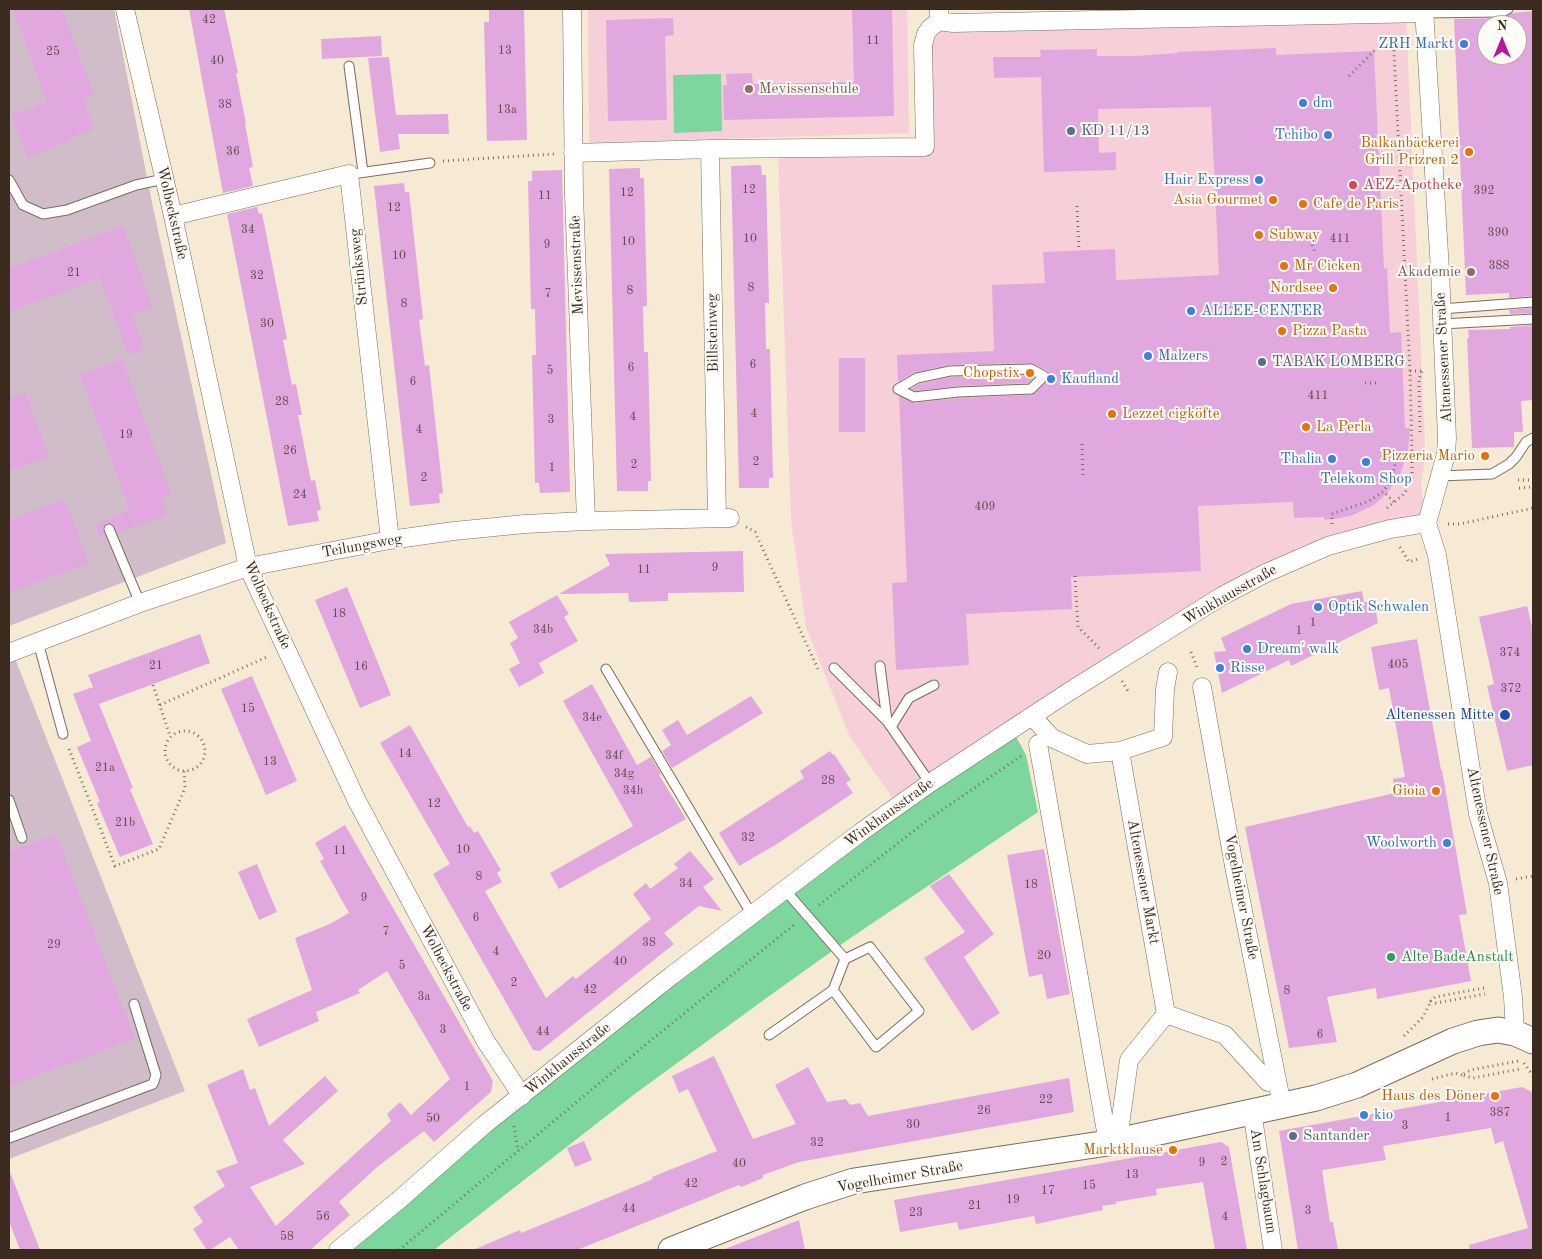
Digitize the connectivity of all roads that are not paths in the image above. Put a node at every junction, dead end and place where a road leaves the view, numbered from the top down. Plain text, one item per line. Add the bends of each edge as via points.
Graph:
1 (125, 9) edge
2 (572, 9) edge
3 (1508, 9) edge
4 (1424, 11) edge
5 (939, 15) edge
6 (349, 66) dead end
7 (710, 148) junction
8 (574, 153) junction
9 (430, 163) road end
10 (356, 173) junction
11 (164, 179) junction
12 (9, 180) edge
13 (173, 216) junction
14 (1533, 302) edge
15 (1441, 316) junction
16 (1533, 319) edge
17 (1044, 376) joint
18 (1533, 438) edge
19 (1439, 476) junction
20 (723, 518) joint
21 (586, 521) junction
22 (1427, 523) junction
23 (109, 529) dead end
24 (390, 540) junction
25 (248, 567) junction
26 (140, 604) junction
27 (38, 642) junction
28 (9, 652) edge
29 (880, 666) dead end
30 (834, 668) road end
31 (606, 669) dead end
32 (1168, 672) dead end
33 (934, 685) dead end
34 (1202, 687) dead end
35 (1032, 716) junction
36 (889, 724) junction
37 (63, 734) road end
38 (1038, 744) road end
39 (1120, 751) junction
40 (930, 783) junction
41 (9, 800) edge
42 (22, 838) dead end
43 (785, 890) junction
44 (752, 915) junction
45 (845, 959) junction
46 (833, 990) junction
47 (134, 1004) dead end
48 (1166, 1014) junction
49 (769, 1036) dead end
50 (1524, 1037) edge
51 (1268, 1082) dead end
52 (522, 1096) junction
53 (1282, 1105) junction
54 (1252, 1112) junction
55 (1114, 1134) junction
56 (9, 1138) edge
57 (338, 1250) edge
58 (671, 1250) edge
59 (1274, 1250) edge

1 - 11 street, Wolbeckstraße
2 - 8 street, Mevissenstraße
3 - 4 lane via 1502,12
4 - 5 street via 953,23
4 - 15 street, Altenessener Straße
5 - 7 street via 926,34 923,46 925,147
6 - 10 lane
7 - 8 street
7 - 20 street, Billsteinweg
8 - 21 street, Mevissenstraße
9 - 10 lane
10 - 13 street
10 - 24 street, Strünksweg
11 - 12 lane via 136,185 67,210 43,214 23,205
11 - 13 street, Wolbeckstraße
13 - 25 street, Wolbeckstraße
14 - 15 lane
15 - 16 lane
15 - 19 street, Altenessener Straße via 1447,438
17 - 17 lane via 1031,369 950,371 917,378 898,389 914,397 1031,389
18 - 19 lane via 1526,442 1516,458 1492,474
19 - 22 street
20 - 21 street, Teilungsweg
21 - 24 street, Teilungsweg
22 - 35 street, Winkhausstraße via 1390,529 1328,546 1266,573 1222,596
22 - 50 street, Altenessener Straße via 1437,554 1478,814 1498,883 1513,997
23 - 26 lane
24 - 25 street, Teilungsweg
25 - 26 street, Teilungsweg
25 - 52 street, Wolbeckstraße via 357,801 485,1040
26 - 27 street, Teilungsweg
27 - 28 street, Teilungsweg
27 - 37 lane
29 - 36 lane
30 - 36 lane
31 - 44 lane
32 - 39 street via 1163,737
33 - 36 lane via 909,698
34 - 53 street, Vogelheimer Straße
35 - 39 street via 1052,738 1087,754
35 - 40 street, Winkhausstraße
36 - 40 lane
38 - 55 street
39 - 48 street, Altenessener Markt
40 - 43 street, Winkhausstraße
41 - 42 lane
43 - 44 street, Winkhausstraße
43 - 45 lane
44 - 52 street, Winkhausstraße
45 - 46 lane
45 - 46 lane via 870,947 920,1011 876,1047
46 - 49 lane
47 - 56 lane via 156,1075 153,1084
48 - 51 street via 1226,1035
48 - 55 street via 1129,1060
50 - 53 main road, Vogelheimer Straße via 1498,1030 1478,1033 1340,1092
52 - 57 street, Winkhausstraße
53 - 54 main road, Vogelheimer Straße
54 - 55 main road, Vogelheimer Straße
54 - 59 street, Am Schlagbaum
55 - 58 main road, Vogelheimer Straße via 854,1181

